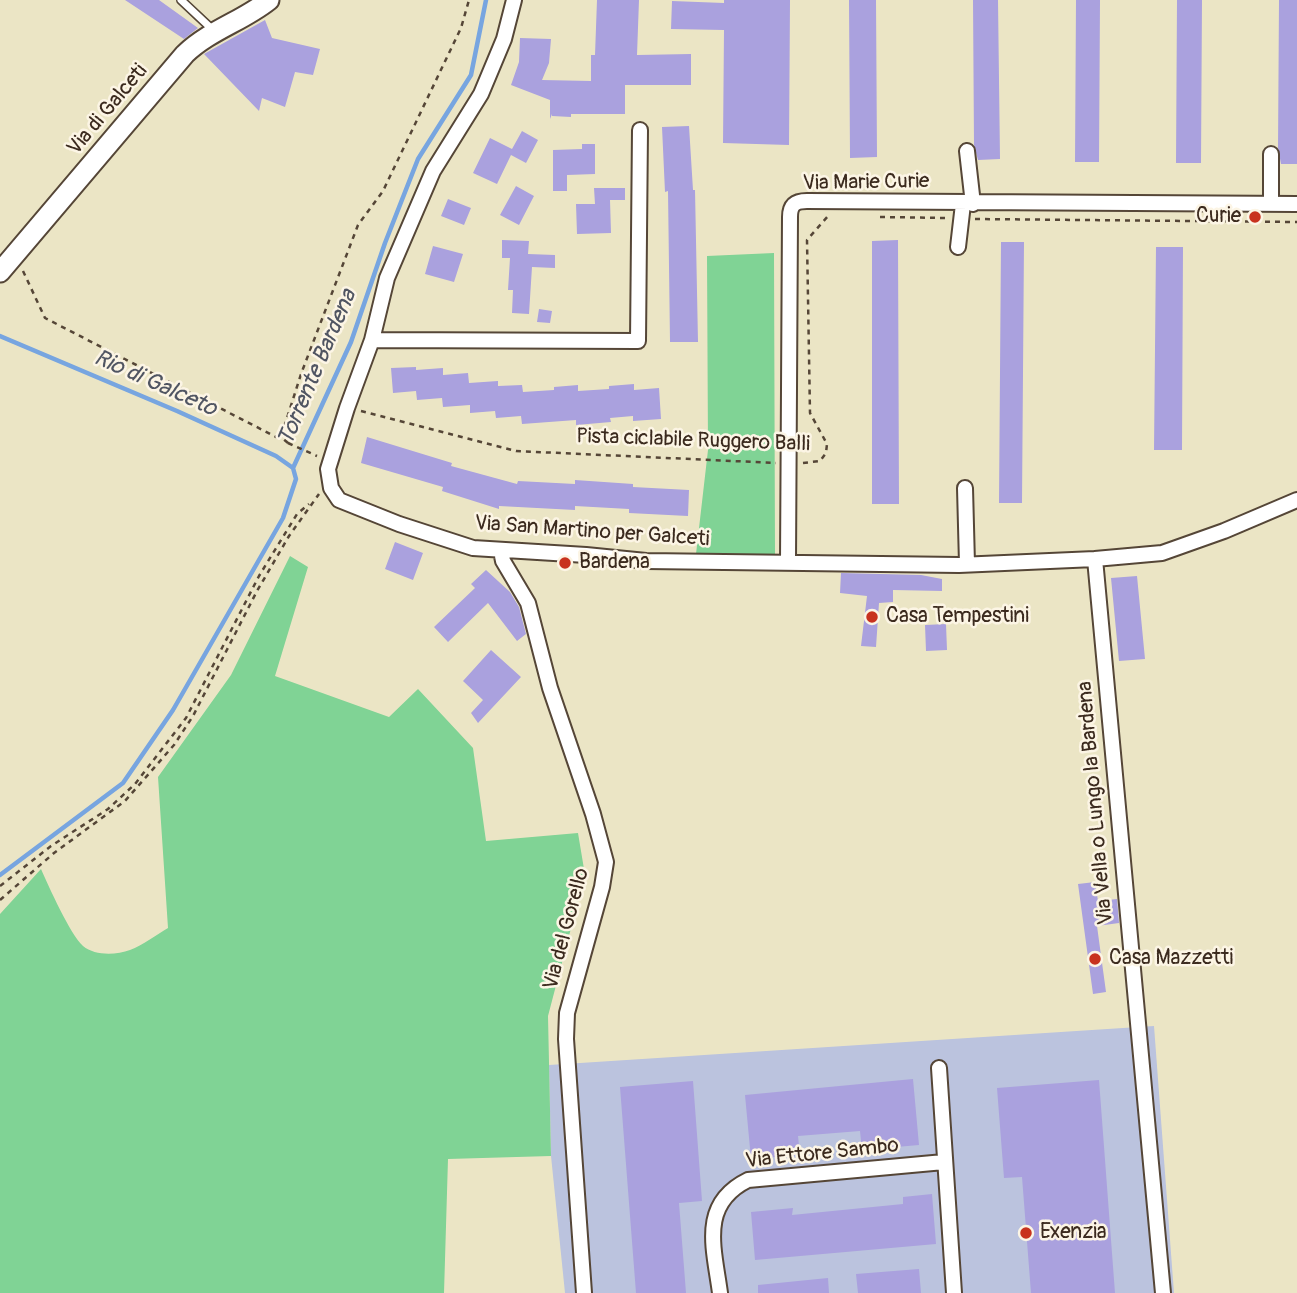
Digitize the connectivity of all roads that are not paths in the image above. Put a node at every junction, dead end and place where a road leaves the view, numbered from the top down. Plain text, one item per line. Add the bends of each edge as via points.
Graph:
1 (181, 0) edge
2 (269, 0) edge
3 (514, 0) edge
4 (214, 31) junction
5 (640, 130) dead end
6 (967, 151) dead end
7 (1270, 154) dead end
8 (1271, 204) junction
9 (1297, 204) edge
10 (966, 209) junction
11 (958, 247) dead end
12 (5, 266) edge
13 (372, 340) junction
14 (965, 488) dead end
15 (1297, 500) edge
16 (501, 551) junction
17 (1095, 559) junction
18 (788, 561) junction
19 (967, 564) junction
20 (939, 1069) dead end
21 (944, 1163) junction
22 (584, 1293) edge
23 (720, 1293) edge
24 (954, 1293) edge
25 (1163, 1293) edge

1 - 4 lane
2 - 4 street, Via di Galceti
3 - 13 street, Via San Martino per Galceti via 481,94 433,171 387,278
4 - 12 street, Via di Galceti via 185,54
5 - 13 street via 638,341
6 - 10 street
7 - 8 street
8 - 9 street, Via Marie Curie
8 - 10 street, Via Marie Curie
10 - 11 street
10 - 18 street, Via Marie Curie via 807,201 792,205
13 - 16 street, Via San Martino per Galceti via 328,469 331,488 339,500 399,524 473,548
14 - 19 street
15 - 17 street, Via San Martino per Galceti via 1162,553
16 - 18 street, Via San Martino per Galceti via 646,561
16 - 22 street, Via del Gorello via 528,603 606,862 567,1013
17 - 19 street, Via San Martino per Galceti
17 - 25 street, Via Vella o Lungo la Bardena
18 - 19 street, Via San Martino per Galceti
20 - 21 street
21 - 23 street, Via Ettore Sambo via 748,1180 735,1186 716,1210 713,1242
21 - 24 street

